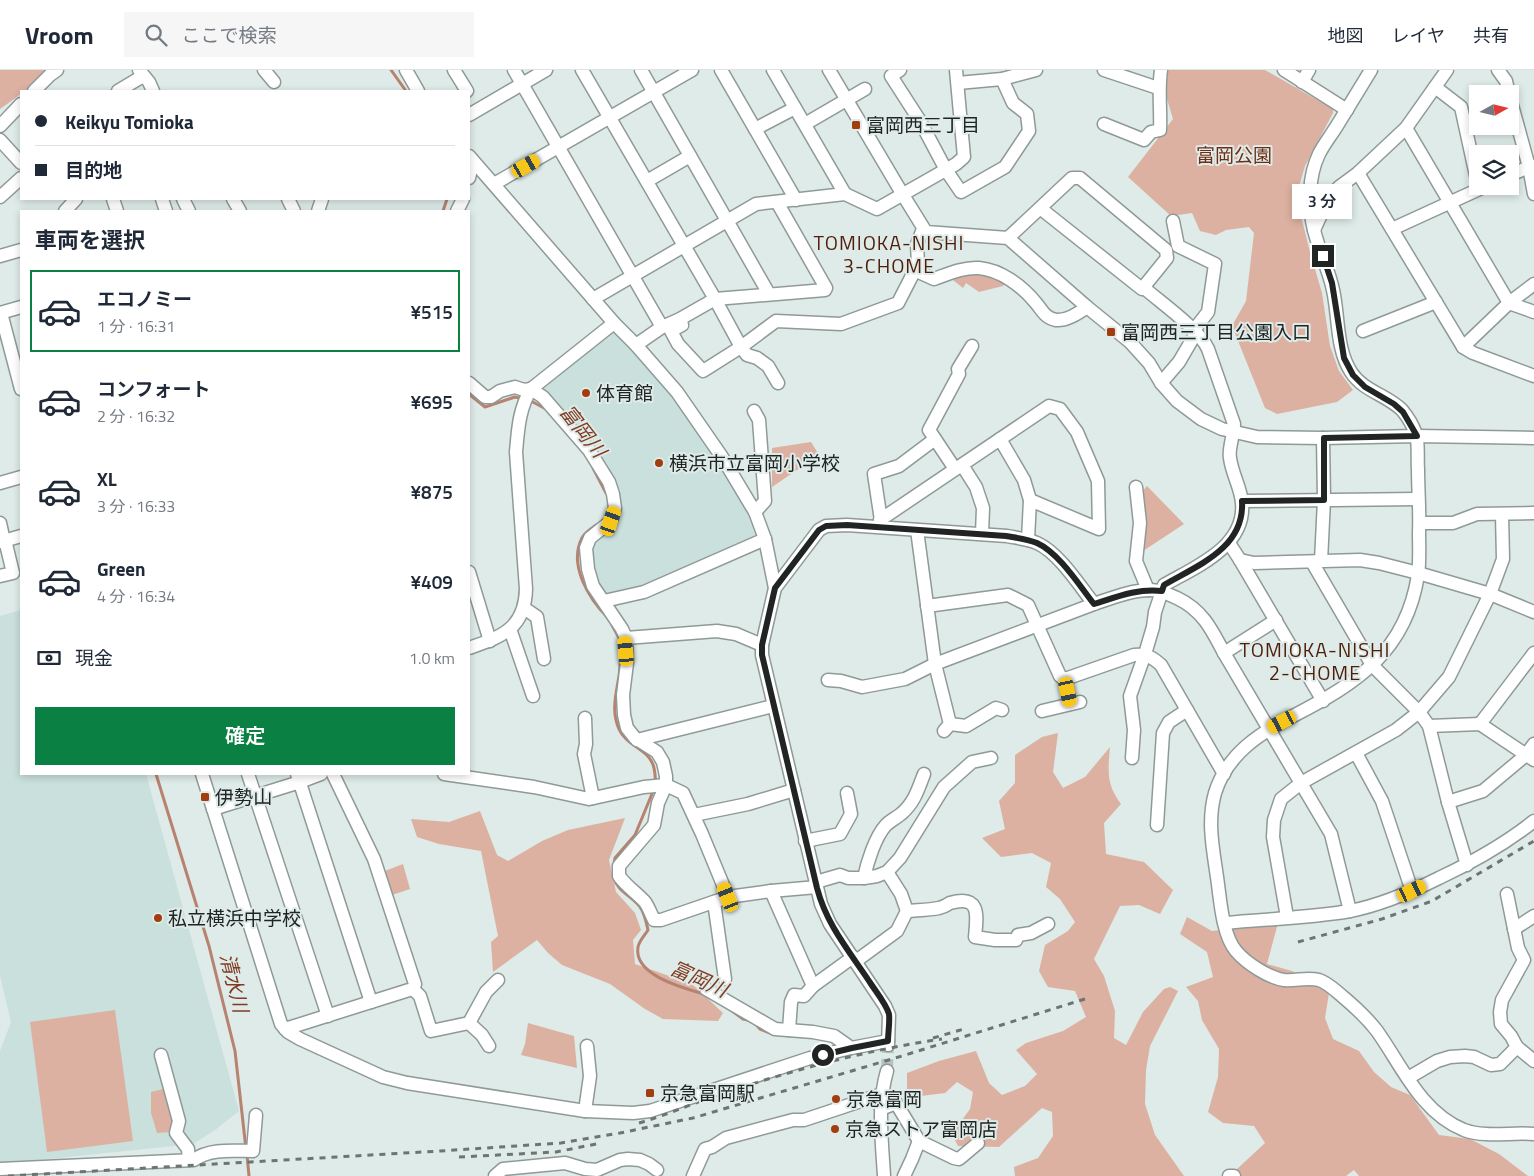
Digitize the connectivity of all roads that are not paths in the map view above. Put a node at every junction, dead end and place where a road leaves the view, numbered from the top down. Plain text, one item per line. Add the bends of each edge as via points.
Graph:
1 (57, 70) edge
2 (264, 70) edge
3 (406, 70) edge
4 (454, 70) edge
5 (514, 70) edge
6 (546, 70) edge
7 (582, 70) edge
8 (640, 70) edge
9 (692, 70) edge
10 (721, 70) edge
11 (773, 70) edge
12 (829, 70) edge
13 (900, 70) edge
14 (956, 70) edge
15 (1036, 70) edge
16 (1104, 70) edge
17 (1161, 70) edge
18 (1284, 70) edge
19 (1309, 70) edge
20 (1371, 70) edge
21 (1447, 70) edge
22 (1498, 70) edge
23 (141, 73) edge
24 (1002, 80) junction
25 (274, 82) dead end
26 (1302, 82) junction
27 (958, 83) junction
28 (522, 84) junction
29 (1507, 85) edge
30 (1435, 87) junction
31 (1158, 88) junction
32 (865, 89) dead end
33 (35, 90) edge
34 (119, 90) edge
35 (153, 90) edge
36 (415, 90) edge
37 (466, 90) edge
38 (654, 92) junction
39 (470, 99) edge
40 (847, 100) junction
41 (20, 105) edge
42 (795, 108) junction
43 (1347, 110) junction
44 (473, 112) edge
45 (610, 117) junction
46 (805, 124) junction
47 (1104, 124) dead end
48 (0, 126) edge
49 (1519, 127) edge
50 (1406, 128) junction
51 (755, 129) junction
52 (0, 140) edge
53 (1470, 145) edge
54 (558, 147) junction
55 (690, 156) junction
56 (471, 158) edge
57 (20, 162) edge
58 (1531, 166) edge
59 (946, 170) junction
60 (1519, 171) edge
61 (1358, 173) junction
62 (20, 179) edge
63 (647, 181) junction
64 (494, 184) junction
65 (1469, 193) edge
66 (845, 194) junction
67 (1534, 194) edge
68 (903, 195) junction
69 (0, 197) edge
70 (75, 200) edge
71 (796, 200) junction
72 (777, 202) junction
73 (1451, 202) junction
74 (1040, 208) junction
75 (66, 210) edge
76 (728, 221) junction
77 (1173, 221) dead end
78 (923, 229) junction
79 (1392, 229) junction
80 (1314, 230) junction
81 (1008, 238) junction
82 (684, 246) junction
83 (20, 250) edge
84 (0, 256) edge
85 (914, 270) junction
86 (632, 276) junction
87 (1534, 284) edge
88 (1143, 287) junction
89 (769, 294) junction
90 (593, 299) junction
91 (715, 299) junction
92 (1436, 302) junction
93 (1509, 303) junction
94 (20, 307) edge
95 (1087, 307) junction
96 (1534, 312) edge
97 (0, 313) edge
98 (680, 319) junction
99 (614, 323) junction
100 (662, 327) junction
101 (1195, 332) junction
102 (1363, 332) dead end
103 (636, 345) junction
104 (972, 346) dead end
105 (741, 347) junction
106 (1463, 347) junction
107 (1534, 376) edge
108 (778, 382) dead end
109 (1161, 383) junction
110 (20, 384) edge
111 (470, 384) edge
112 (531, 389) junction
113 (754, 411) dead end
114 (1234, 432) junction
115 (1417, 436) junction
116 (1324, 438) junction
117 (1534, 438) edge
118 (935, 439) junction
119 (1000, 439) junction
120 (959, 467) junction
121 (20, 477) edge
122 (0, 483) edge
123 (1136, 487) dead end
124 (1418, 499) junction
125 (1030, 500) junction
126 (1324, 500) junction
127 (1242, 501) junction
128 (755, 512) junction
129 (1534, 513) edge
130 (1502, 514) junction
131 (0, 523) edge
132 (881, 523) junction
133 (1420, 523) junction
134 (917, 530) junction
135 (982, 534) junction
136 (20, 536) edge
137 (764, 539) junction
138 (1028, 540) junction
139 (3, 541) edge
140 (1229, 543) junction
141 (1240, 560) junction
142 (1317, 561) junction
143 (1418, 573) junction
144 (470, 575) edge
145 (0, 576) edge
146 (775, 588) junction
147 (1148, 590) junction
148 (1162, 591) junction
149 (1490, 594) junction
150 (604, 601) junction
151 (1094, 604) junction
152 (926, 606) junction
153 (524, 608) junction
154 (1533, 611) edge
155 (1276, 620) junction
156 (1038, 626) junction
157 (510, 629) junction
158 (626, 638) junction
159 (490, 641) junction
160 (762, 645) junction
161 (470, 648) edge
162 (1224, 653) junction
163 (1534, 653) edge
164 (1145, 654) junction
165 (544, 659) dead end
166 (935, 664) junction
167 (1372, 665) junction
168 (1065, 679) junction
169 (828, 680) dead end
170 (533, 696) dead end
171 (1323, 701) junction
172 (773, 706) junction
173 (1002, 710) dead end
174 (1187, 710) junction
175 (1042, 711) dead end
176 (1419, 712) junction
177 (585, 718) dead end
178 (1480, 724) junction
179 (1429, 726) junction
180 (1269, 728) junction
181 (637, 740) junction
182 (1356, 753) junction
183 (1531, 753) edge
184 (991, 758) dead end
185 (1132, 758) dead end
186 (924, 774) dead end
187 (1224, 774) junction
188 (202, 775) edge
189 (248, 775) edge
190 (315, 775) edge
191 (333, 775) edge
192 (451, 775) edge
193 (298, 778) edge
194 (1302, 783) junction
195 (666, 785) junction
196 (794, 790) junction
197 (847, 793) dead end
198 (255, 796) junction
199 (593, 798) junction
200 (1448, 802) junction
201 (213, 809) junction
202 (694, 814) junction
203 (1534, 821) edge
204 (1157, 825) dead end
205 (805, 841) junction
206 (1467, 864) junction
207 (887, 872) junction
208 (864, 878) junction
209 (816, 885) junction
210 (771, 891) junction
211 (1412, 891) junction
212 (1507, 894) dead end
213 (728, 897) junction
214 (714, 902) junction
215 (1350, 910) junction
216 (907, 911) junction
217 (1534, 916) edge
218 (1287, 917) junction
219 (1225, 923) junction
220 (1048, 924) dead end
221 (1514, 929) junction
222 (855, 959) junction
223 (1529, 961) edge
224 (725, 979) dead end
225 (498, 980) dead end
226 (813, 986) junction
227 (413, 989) junction
228 (706, 989) dead end
229 (371, 1002) junction
230 (328, 1016) junction
231 (468, 1023) junction
232 (285, 1029) junction
233 (789, 1030) junction
234 (489, 1046) dead end
235 (587, 1046) dead end
236 (852, 1048) junction
237 (1517, 1048) junction
238 (161, 1055) dead end
239 (1534, 1061) edge
240 (887, 1071) tunnel mouth
241 (1408, 1078) junction
242 (882, 1094) junction
243 (881, 1109) junction
244 (585, 1111) junction
245 (256, 1115) dead end
246 (1534, 1134) edge
247 (919, 1141) junction
248 (978, 1143) dead end
249 (189, 1160) junction
250 (0, 1170) edge
251 (657, 1170) dead end
252 (523, 1171) edge
253 (495, 1176) edge
254 (693, 1176) edge
255 (884, 1176) edge
256 (904, 1176) edge
257 (1229, 1176) edge
258 (1234, 1176) edge

1 - 33 street
2 - 25 street
3 - 36 street
4 - 37 street
5 - 28 street
6 - 28 street
7 - 45 street
8 - 38 street
9 - 38 street
10 - 51 street
11 - 42 street
12 - 40 street
13 - 59 street via 891,76
14 - 27 street
15 - 24 street
16 - 31 street
17 - 31 street
18 - 26 street
19 - 26 street
20 - 43 street
21 - 30 street
22 - 29 street
23 - 34 street
23 - 35 street
24 - 27 street
24 - 59 street via 1014,103 1027,114 1029,130 1005,167 960,192
26 - 43 street
27 - 59 street via 964,157
28 - 44 street
28 - 54 street
30 - 50 street
30 - 53 street via 1461,107
31 - 47 street via 1160,130 1151,132 1144,140
32 - 40 street
38 - 45 street
38 - 55 street
39 - 44 street
40 - 46 street
40 - 68 street
41 - 48 street
42 - 46 street
42 - 51 street
43 - 80 street via 1319,154 1313,173 1310,205
45 - 54 street
45 - 63 street
46 - 66 street
49 - 58 street
50 - 61 street
50 - 73 street
51 - 71 street
52 - 57 street
54 - 64 street
54 - 86 street
55 - 63 street
55 - 76 street
56 - 64 street
58 - 60 street
58 - 67 street
59 - 68 street
61 - 79 street
61 - 80 street via 1339,187 1325,206
62 - 69 street
63 - 82 street
64 - 90 street
65 - 73 street
66 - 68 street via 877,208
66 - 71 street
68 - 78 street
70 - 75 street
71 - 72 street
72 - 76 street via 756,204
72 - 89 street via 826,288
73 - 79 street
73 - 93 street
74 - 81 street
74 - 88 street
74 - 88 street via 1072,178 1080,178 1166,250 1167,258
76 - 82 street
76 - 89 street
77 - 101 street via 1178,246 1214,264 1208,312
78 - 81 street via 930,233
78 - 85 street via 917,244 918,264
79 - 92 street
80 - 115 street via 1332,283 1344,358 1353,375 1365,387 1403,412
81 - 95 street
82 - 86 street
82 - 91 street
83 - 84 street
85 - 95 street via 934,279 978,268 1002,274 1022,289 1043,314 1056,320 1076,315
85 - 105 street via 898,303 841,324 776,321
86 - 90 street
86 - 100 street
87 - 93 street
88 - 101 street
89 - 91 street
90 - 99 street
91 - 98 street
91 - 105 street
92 - 102 street
92 - 106 street
93 - 96 street
93 - 106 street
94 - 97 street
95 - 109 street via 1130,342
97 - 110 street
98 - 100 street
98 - 105 street via 682,325 671,331 678,344 703,371
99 - 103 street
99 - 112 street
100 - 103 street
101 - 109 street via 1179,362
101 - 114 street via 1208,349
103 - 128 street via 677,392
104 - 118 street via 929,430
105 - 108 street via 747,355 768,366
106 - 107 street
109 - 114 street via 1177,401 1202,419
111 - 112 street via 485,397 515,387
112 - 150 street via 543,397 589,450 609,482 615,508 611,521 590,538 586,548 593,586
112 - 153 street via 520,414 516,452 526,589
113 - 128 street via 759,420 765,501
114 - 116 street via 1257,438
114 - 127 street via 1229,458
115 - 116 street
115 - 117 street
115 - 124 street
116 - 126 street
118 - 120 street
118 - 132 street via 899,466 874,474
119 - 120 street
119 - 125 street via 1024,480
119 - 125 street via 1049,406 1060,408 1077,432 1098,481 1099,529
120 - 132 street
120 - 135 street via 976,487 983,508
121 - 122 street
123 - 147 street via 1140,522 1136,561
124 - 126 street
124 - 133 street
125 - 138 street
126 - 127 street
126 - 142 street
127 - 140 street via 1240,523
128 - 137 street
129 - 130 street
130 - 133 street via 1477,514 1453,523
130 - 149 street via 1503,559
131 - 139 street
132 - 134 street
132 - 146 street via 826,526 819,530
133 - 143 street
134 - 135 street
134 - 152 street
135 - 138 street
136 - 139 street
137 - 146 street
137 - 150 street via 644,592
138 - 151 street via 1053,553
139 - 145 street via 13,573
140 - 141 street
140 - 148 street via 1213,557 1164,585
141 - 142 street via 1254,563
141 - 155 street
142 - 143 street via 1360,560
142 - 167 street
143 - 149 street
143 - 167 street via 1403,624
144 - 159 street
146 - 160 street
147 - 148 street
147 - 151 street
148 - 162 street via 1194,609 1210,626
148 - 164 street
149 - 154 street
149 - 176 street via 1449,676
150 - 158 street
151 - 156 street
152 - 156 street via 1008,595 1028,605
152 - 166 street
153 - 157 street
153 - 165 street via 537,617
155 - 162 street
155 - 171 street
156 - 166 street
156 - 168 street via 1060,676
157 - 159 street
157 - 170 street
158 - 160 street via 717,631 736,634
158 - 181 street via 624,715 627,728
159 - 161 street
160 - 172 street
162 - 180 street
163 - 178 street
164 - 168 street
164 - 174 street via 1161,665
164 - 185 street via 1130,696 1134,730
166 - 169 street via 905,679 862,687
166 - 173 street via 947,728 966,726 996,708
167 - 171 street
167 - 176 street
168 - 175 street via 1075,703
171 - 180 street
172 - 181 street
172 - 196 street
174 - 187 street
174 - 204 street via 1169,722 1163,733
176 - 179 street
176 - 182 street via 1396,730
177 - 199 street via 584,754
178 - 179 street
178 - 183 street
179 - 200 street
180 - 187 street via 1240,751
180 - 194 street
181 - 195 street via 657,752 663,762
182 - 194 street
182 - 211 street via 1382,801
183 - 200 street via 1483,791
184 - 207 street via 972,762 944,787 900,858
186 - 208 street via 915,799 885,826 867,863
187 - 219 street via 1216,790 1211,832
188 - 201 street
189 - 198 street
190 - 193 street
191 - 227 street via 374,859 415,984
192 - 199 street
193 - 198 street
193 - 229 street
194 - 215 street via 1331,834
194 - 218 street via 1281,799 1274,820 1273,837
195 - 199 street via 644,786
195 - 202 street via 683,793
195 - 214 street via 654,825 619,866 619,876 644,901 654,920
196 - 202 street via 748,804
196 - 205 street
197 - 205 street via 851,814 840,834
198 - 201 street
198 - 230 street
200 - 206 street
201 - 232 street
202 - 213 street
203 - 206 street
205 - 209 street
206 - 211 street
207 - 208 street
207 - 216 street
208 - 209 street via 840,875
209 - 210 street
209 - 222 street via 830,924
210 - 213 street
210 - 226 street
211 - 215 street
212 - 221 street
213 - 214 street
214 - 224 street
215 - 218 street
216 - 220 street via 966,902 976,910 975,937 996,940 1016,940 1018,935 1031,934
216 - 222 street via 897,931
217 - 221 street
218 - 219 street
219 - 241 street via 1235,950 1265,973 1286,980 1320,981 1348,1000 1374,1027
221 - 223 street via 1518,948
222 - 226 street
222 - 236 street via 889,1015 888,1043
223 - 237 street via 1502,1000 1500,1012 1501,1024
225 - 231 street via 486,992
226 - 233 street via 804,996 794,995
227 - 229 street
227 - 231 street via 420,996 432,1031
228 - 233 street via 775,1029
229 - 230 street
230 - 232 street
231 - 234 street
232 - 244 street via 383,1077
233 - 236 street via 834,1036
235 - 244 street via 590,1076
236 - 244 street via 810,1058 650,1111
237 - 239 street
237 - 241 street via 1500,1064 1490,1065 1474,1057 1450,1057
238 - 249 street via 179,1122 176,1133 188,1149
240 - 242 street
241 - 246 street via 1426,1104 1463,1129 1487,1134
242 - 243 street
242 - 254 street via 804,1120 726,1138 705,1149
243 - 247 street via 896,1103
243 - 255 street
245 - 249 street via 253,1151 208,1153
247 - 248 street via 959,1160
247 - 256 street
249 - 250 street
251 - 252 street via 640,1160 628,1159 597,1170 564,1163
252 - 253 street via 503,1169
257 - 258 street

